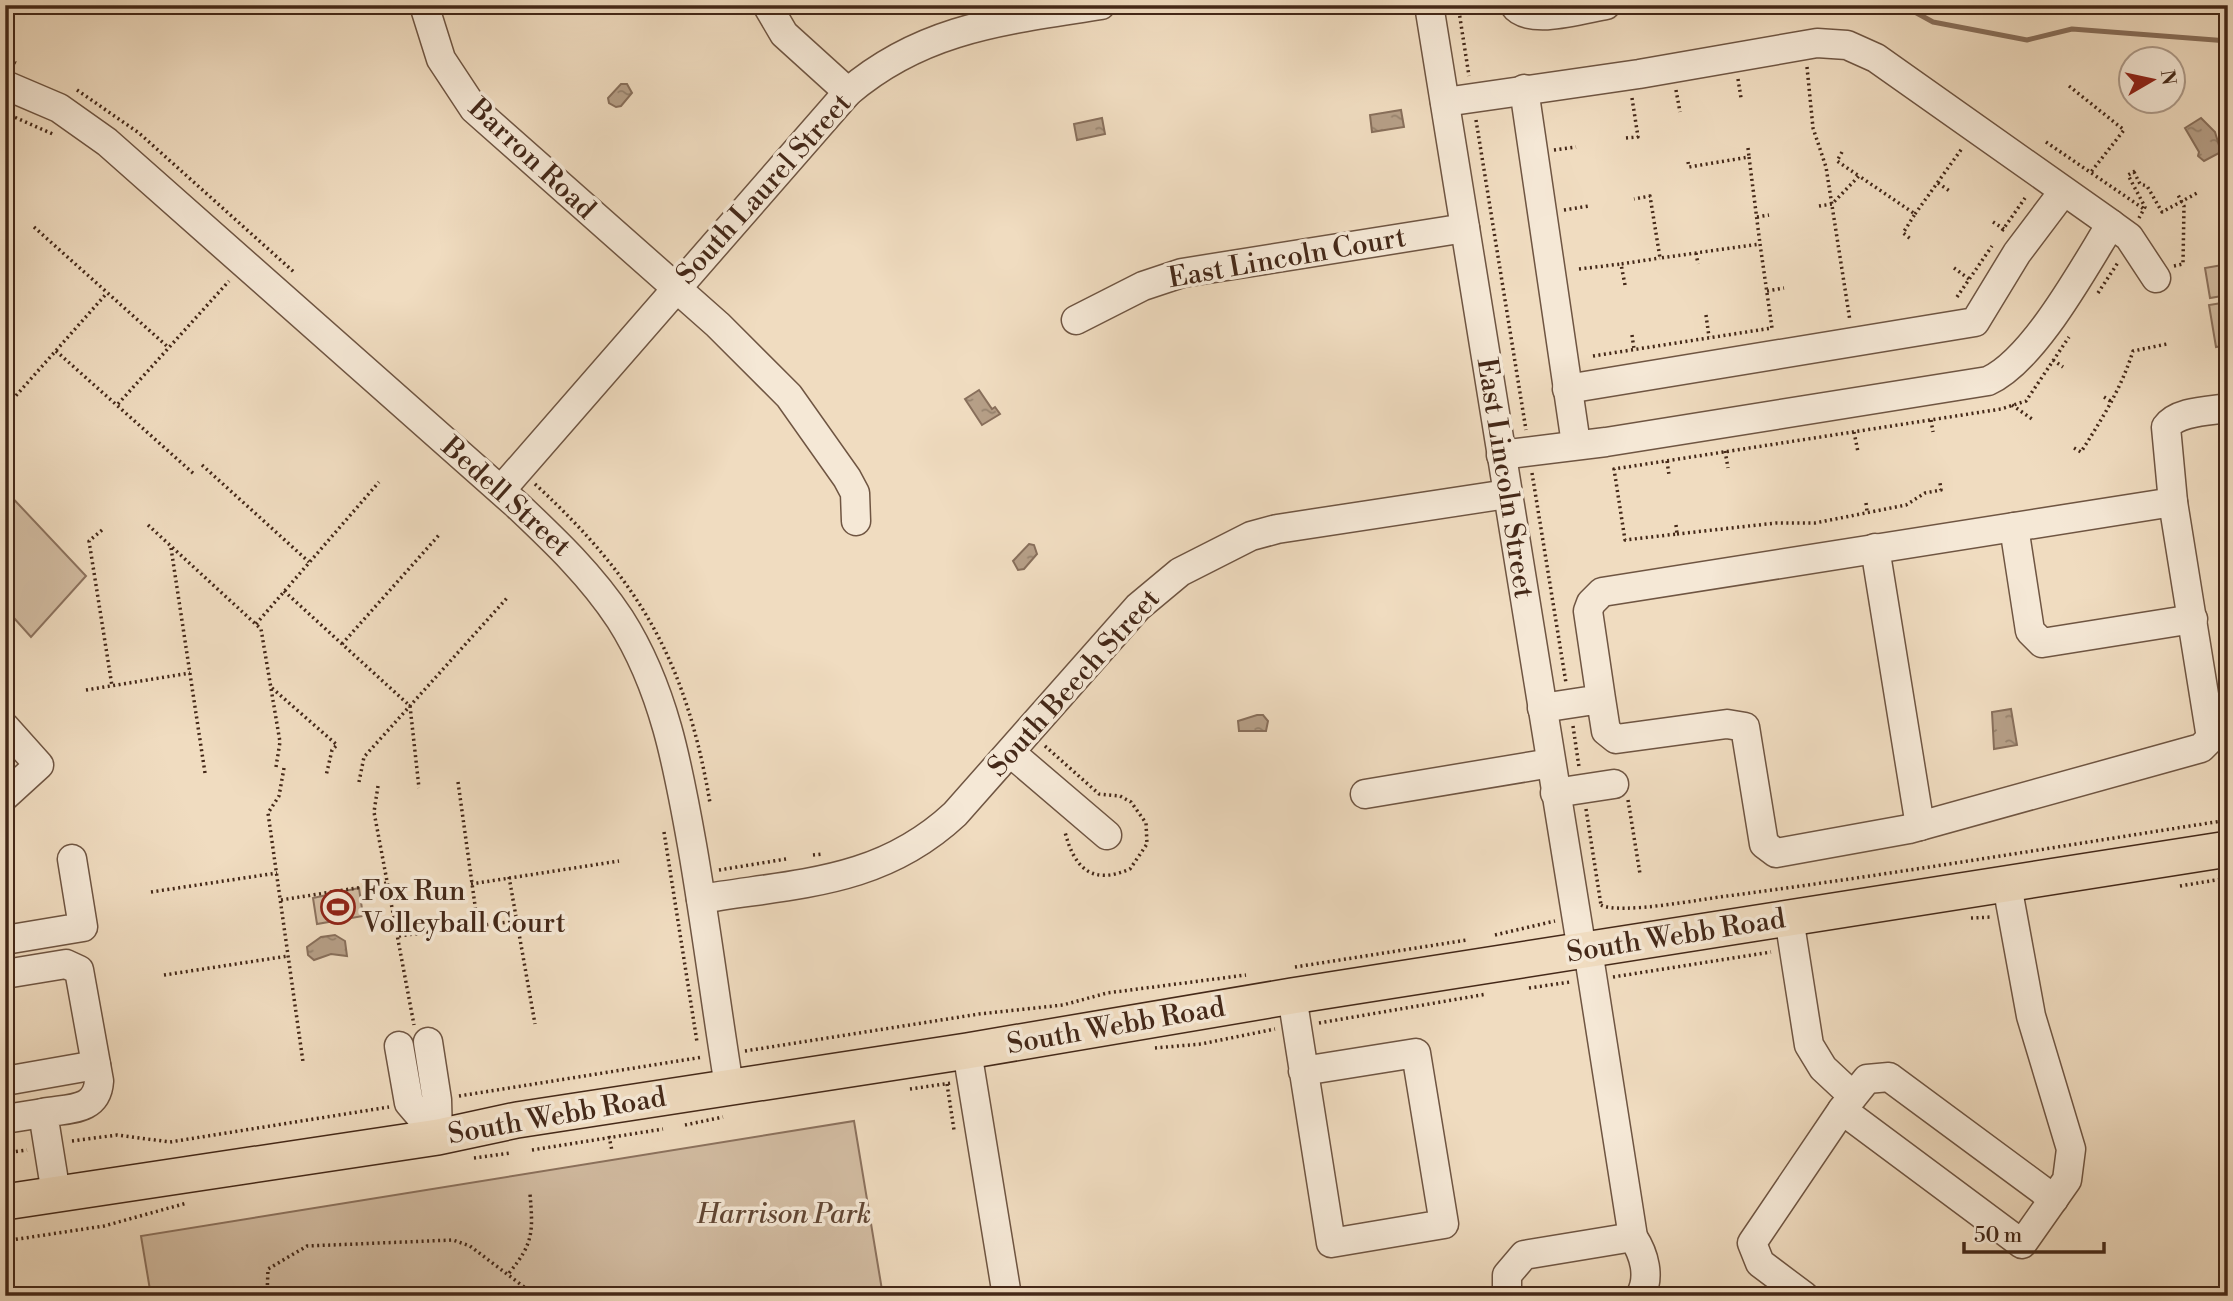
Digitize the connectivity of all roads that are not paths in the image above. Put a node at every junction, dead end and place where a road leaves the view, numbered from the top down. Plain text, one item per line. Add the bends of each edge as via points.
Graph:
1 (424, 5) edge
2 (767, 5) edge
3 (1101, 5) edge
4 (1429, 5) edge
5 (1514, 5) edge
6 (1605, 5) edge
7 (5, 85) edge
8 (1524, 89) junction
9 (848, 92) junction
10 (1445, 102) junction
11 (2063, 192) junction
12 (2123, 225) junction
13 (1465, 228) junction
14 (2160, 273) road end
15 (676, 289) junction
16 (1076, 320) dead end
17 (1567, 389) junction
18 (2228, 408) edge
19 (1576, 444) junction
20 (1501, 455) junction
21 (501, 490) junction
22 (1507, 494) junction
23 (2173, 502) junction
24 (856, 521) dead end
25 (2014, 527) junction
26 (1875, 548) junction
27 (2193, 619) junction
28 (1601, 699) junction
29 (1542, 708) junction
30 (5, 727) edge
31 (1011, 752) junction
32 (1550, 763) junction
33 (1620, 786) road end
34 (1555, 793) junction
35 (1364, 794) dead end
36 (5, 796) edge
37 (1920, 826) junction
38 (1107, 835) dead end
39 (2228, 849) edge
40 (72, 859) dead end
41 (2007, 885) junction
42 (701, 898) junction
43 (1784, 934) junction
44 (5, 940) edge
45 (1588, 965) junction
46 (5, 974) edge
47 (1299, 996) junction
48 (414, 1039) road end
49 (967, 1051) junction
50 (96, 1065) junction
51 (1303, 1071) junction
52 (5, 1081) edge
53 (729, 1086) junction
54 (1848, 1103) junction
55 (43, 1113) junction
56 (5, 1119) edge
57 (438, 1137) junction
58 (55, 1194) junction
59 (2054, 1199) junction
60 (5, 1202) edge
61 (1633, 1237) junction
62 (1007, 1296) edge
63 (1507, 1296) edge
64 (1640, 1296) edge
65 (1804, 1296) edge

1 - 15 street, Barron Road via 441,59 474,109
2 - 9 street via 784,34
3 - 9 street, South Laurel Street via 954,32 889,61
4 - 10 street, East Lincoln Street
5 - 6 street via 1534,17
7 - 21 street, Bedell Street via 59,108 107,142
8 - 10 street
8 - 11 street via 1832,43 1862,50
8 - 17 street
9 - 15 street, South Laurel Street
10 - 13 street, East Lincoln Street
11 - 12 street
11 - 17 street via 2017,253 1975,322
12 - 14 street
12 - 19 street via 2014,366 1988,382
13 - 16 street, East Lincoln Court via 1182,274 1143,286
13 - 20 street, East Lincoln Street
15 - 21 street, South Laurel Street
15 - 24 street, Barron Road via 789,396 847,478 855,493
17 - 19 street
18 - 23 street via 2170,420 2166,427
19 - 20 street
20 - 22 street, East Lincoln Street
21 - 42 street, Bedell Street via 581,566 636,648 670,734
22 - 29 street, East Lincoln Street
22 - 31 street, South Beech Street via 1277,528 1204,558 1138,607
23 - 25 street
23 - 27 street
25 - 26 street
25 - 27 street via 2030,631 2042,643
26 - 28 street via 1602,592 1588,611
26 - 37 street
27 - 37 street via 2211,738 2201,748
28 - 29 street
28 - 37 street via 1606,731 1616,738 1727,724 1745,727 1764,845 1776,853
29 - 32 street, East Lincoln Street
30 - 36 street via 39,765
31 - 38 street
31 - 42 street, South Beech Street via 939,829 891,860 843,877
32 - 34 street, East Lincoln Street
32 - 35 street
33 - 34 street
34 - 45 street, East Lincoln Street
39 - 41 main road, South Webb Road
40 - 44 street via 83,927
41 - 43 main road, South Webb Road
41 - 59 street via 2031,1016 2071,1149 2067,1180
42 - 53 street, Bedell Street
43 - 45 main road, South Webb Road
43 - 54 street via 1809,1045
45 - 47 main road, South Webb Road
45 - 61 street, East Lincoln Street
46 - 50 street via 66,964 79,970
47 - 49 main road, South Webb Road
47 - 51 street
48 - 57 street via 409,1103
49 - 53 main road, South Webb Road
49 - 62 street
50 - 52 street
50 - 55 street via 96,1099
51 - 51 street via 1331,1243 1444,1224 1416,1053
53 - 57 main road, South Webb Road
54 - 59 street via 1867,1079 1889,1077
54 - 59 street via 2022,1244
54 - 65 street via 1752,1243 1760,1263
55 - 56 street
55 - 58 street
57 - 58 main road, South Webb Road
58 - 60 main road, South Webb Road
61 - 63 street via 1524,1255 1507,1275
61 - 64 street, East Lincoln Street via 1642,1252 1646,1278

